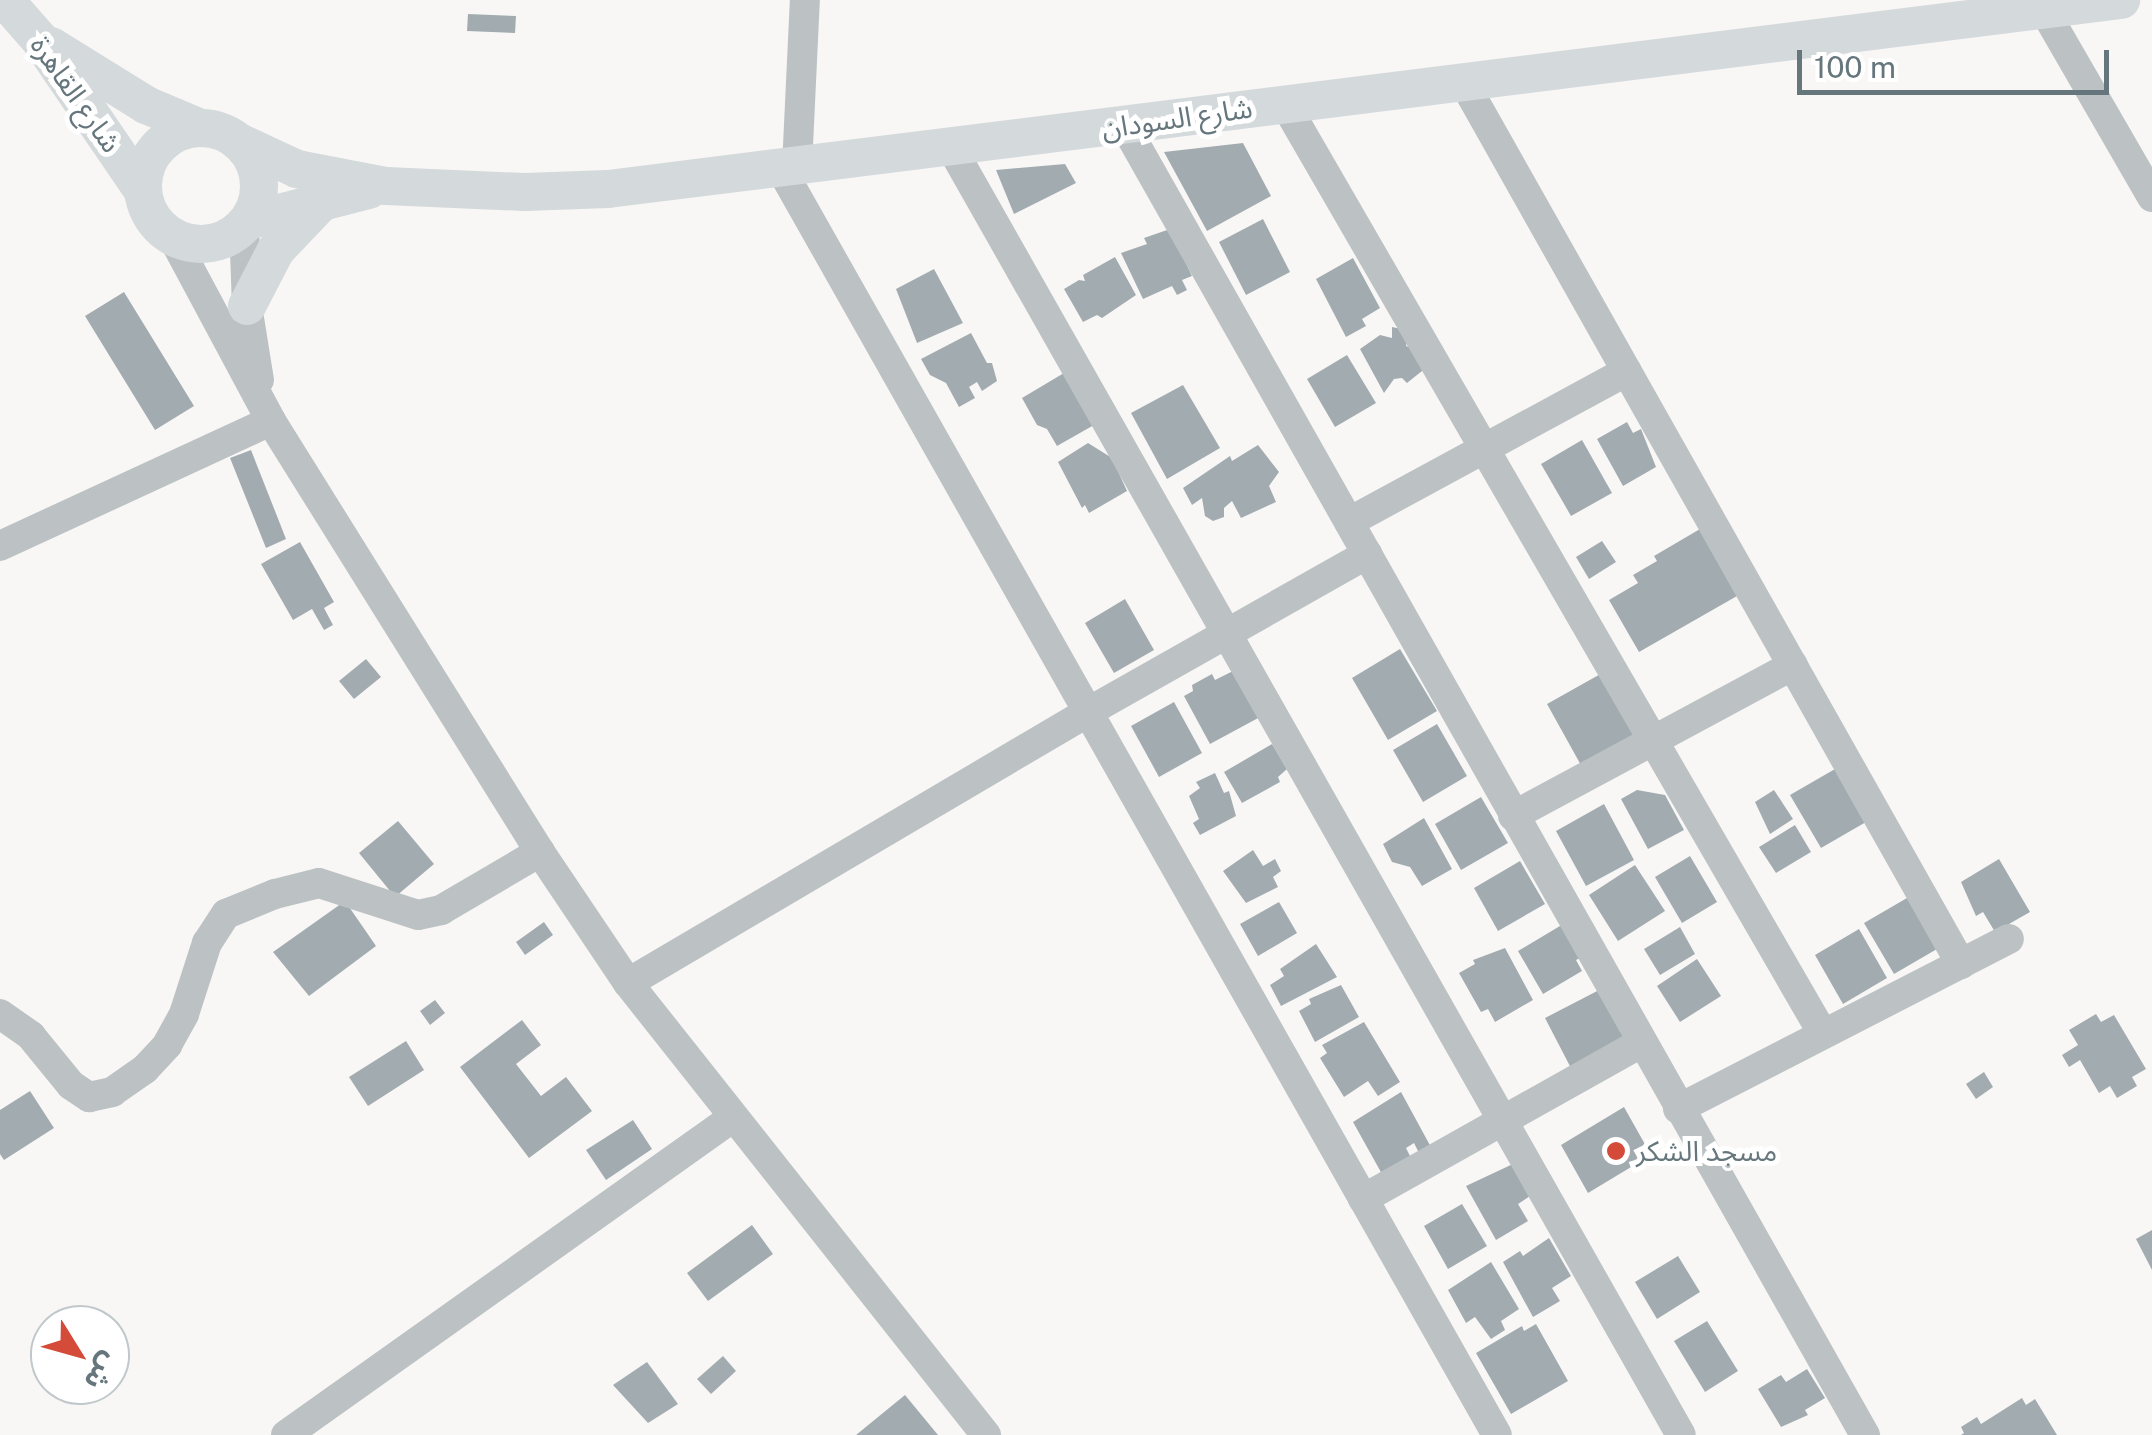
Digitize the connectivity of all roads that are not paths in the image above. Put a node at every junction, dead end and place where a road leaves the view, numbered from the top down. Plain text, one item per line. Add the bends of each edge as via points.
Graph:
1 (5, 0) edge
2 (804, 0) edge
3 (2121, 0) edge
4 (2044, 10) junction
5 (40, 40) junction
6 (1463, 81) junction
7 (1286, 104) junction
8 (1125, 126) junction
9 (201, 128) junction
10 (239, 142) junction
11 (951, 148) junction
12 (789, 168) junction
13 (386, 186) junction
14 (144, 190) junction
15 (2152, 197) edge
16 (322, 202) junction
17 (246, 223) junction
18 (172, 236) junction
19 (247, 306) junction
20 (1627, 372) junction
21 (271, 421) junction
22 (1484, 448) junction
23 (1349, 522) junction
24 (0, 546) edge
25 (1368, 554) junction
26 (1227, 634) junction
27 (1793, 665) junction
28 (1088, 712) junction
29 (1652, 737) junction
30 (1513, 816) junction
31 (540, 852) junction
32 (2008, 938) dead end
33 (1960, 964) junction
34 (628, 982) junction
35 (0, 1014) edge
36 (1823, 1034) junction
37 (1641, 1044) junction
38 (1678, 1109) junction
39 (732, 1118) junction
40 (1504, 1123) junction
41 (1364, 1199) junction
42 (286, 1435) edge
43 (986, 1435) edge
44 (1497, 1435) edge
45 (1681, 1435) edge
46 (1865, 1435) edge

1 - 5 main road, شارع القاهرة
2 - 12 street
3 - 4 main road, شارع السودان
4 - 6 main road, شارع السودان
4 - 15 street
5 - 9 main road via 146,105
5 - 14 main road, شارع القاهرة
6 - 7 main road, شارع السودان
6 - 20 street
7 - 8 main road, شارع السودان
7 - 22 street
8 - 11 main road, شارع السودان
8 - 23 street
9 - 10 main road
9 - 14 main road via 164,142 148,164
10 - 13 main road, شارع السودان via 297,169
10 - 17 main road via 259,180
11 - 12 main road, شارع السودان
11 - 26 street
12 - 13 main road, شارع السودان via 591,189
12 - 28 street
13 - 16 main road
14 - 18 main road via 152,217
16 - 17 main road
16 - 19 main road via 276,250
17 - 18 main road via 210,244
17 - 19 street
18 - 21 street
19 - 21 street
20 - 22 street
20 - 27 street
21 - 24 street
21 - 31 street
22 - 23 street
22 - 29 street
23 - 25 street
25 - 26 street
25 - 30 street
26 - 28 street
26 - 40 street
27 - 29 street
27 - 33 street
28 - 34 street
28 - 41 street
29 - 30 street
29 - 36 street
30 - 37 street
31 - 34 street
31 - 35 street via 441,910 418,915 320,884 226,914 207,944 167,1045 112,1092 88,1097 31,1036
32 - 33 street
33 - 36 street
34 - 39 street
36 - 38 street
37 - 38 street
37 - 40 street
38 - 46 street
39 - 42 street
39 - 43 street
40 - 41 street
40 - 45 street
41 - 44 street

